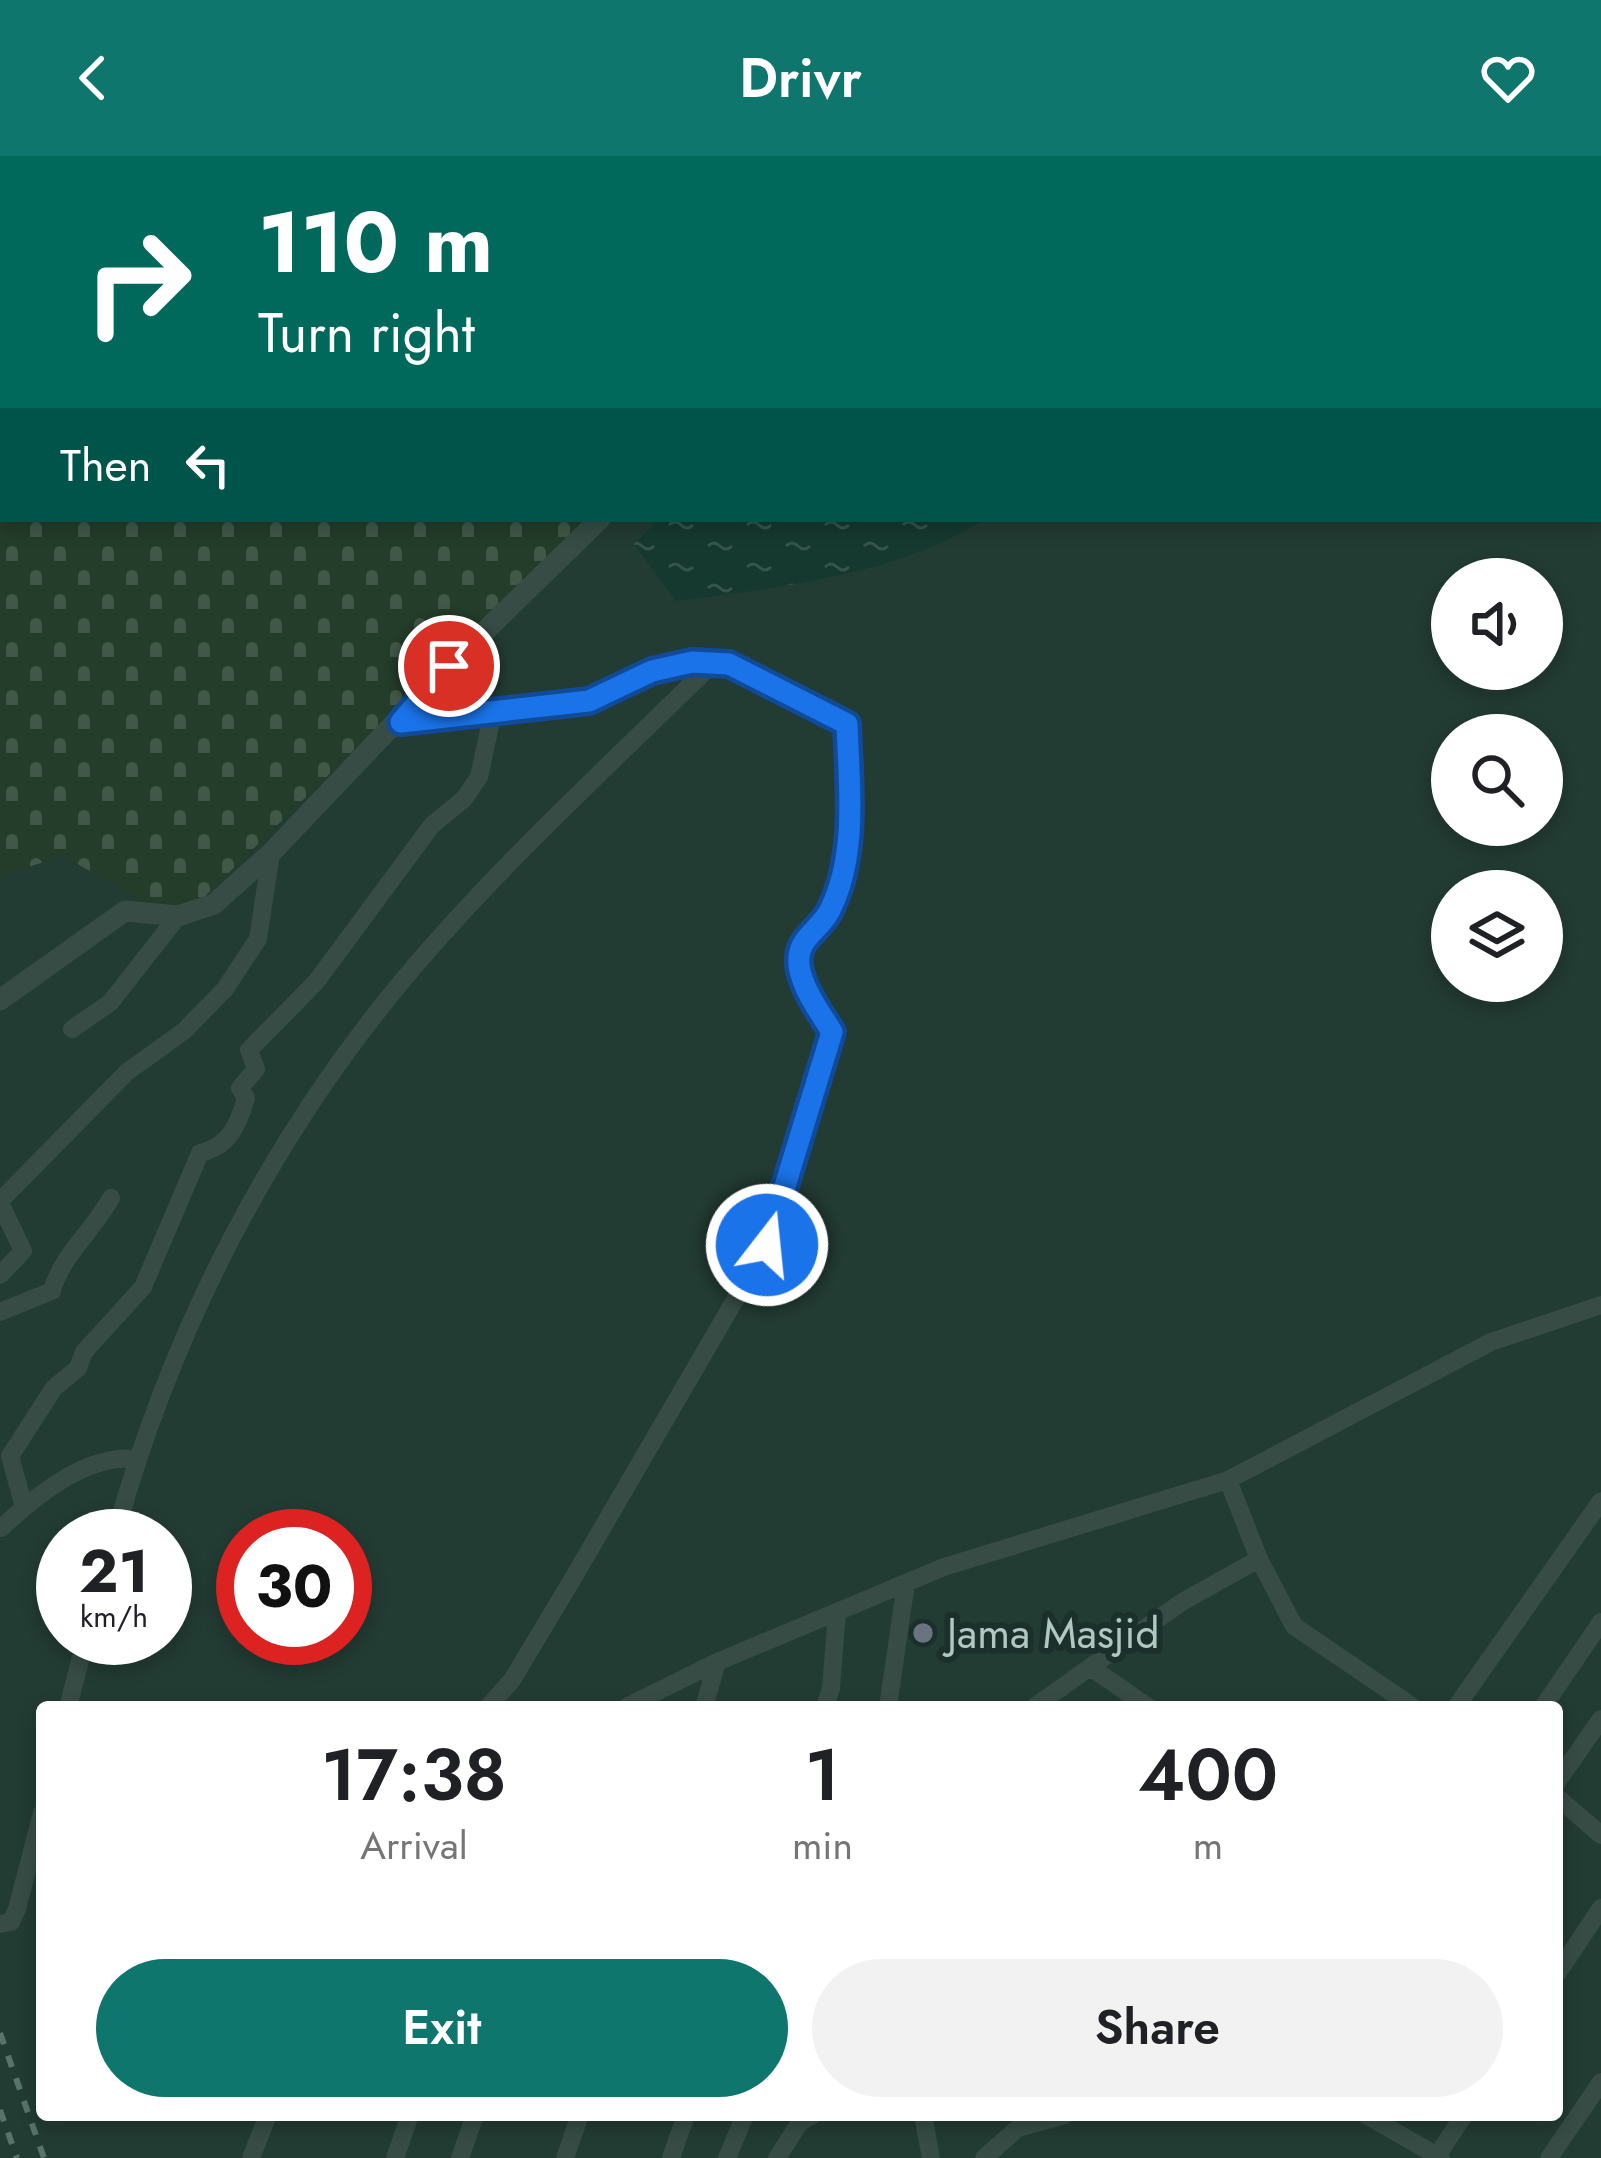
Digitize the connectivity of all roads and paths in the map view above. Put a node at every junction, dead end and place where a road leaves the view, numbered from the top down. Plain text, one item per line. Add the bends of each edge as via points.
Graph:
1 (597, 522) edge
2 (713, 663) junction
3 (493, 712) junction
4 (401, 722) junction
5 (271, 853) junction
6 (178, 916) junction
7 (0, 1000) edge
8 (72, 1029) dead end
9 (111, 1198) dead end
10 (0, 1202) edge
11 (0, 1275) edge
12 (1601, 1305) edge
13 (0, 1312) edge
14 (136, 1459) junction
15 (1228, 1480) junction
16 (1601, 1501) edge
17 (24, 1508) junction
18 (122, 1509) edge
19 (1, 1528) edge
20 (1259, 1558) junction
21 (906, 1583) junction
22 (837, 1612) junction
23 (1601, 1622) edge
24 (717, 1662) junction
25 (79, 1665) edge
26 (1093, 1669) junction
27 (70, 1701) edge
28 (493, 1701) edge
29 (638, 1701) edge
30 (706, 1701) edge
31 (827, 1701) edge
32 (889, 1701) edge
33 (1043, 1701) edge
34 (1139, 1701) edge
35 (1391, 1701) edge
36 (1460, 1701) edge
37 (1547, 1701) edge
38 (1601, 1719) edge
39 (1563, 1773) edge
40 (1563, 1802) edge
41 (36, 1835) edge
42 (1601, 1835) edge
43 (1601, 1908) edge
44 (0, 1924) edge
45 (1563, 1966) edge
46 (1601, 2082) edge
47 (265, 2121) edge
48 (408, 2121) edge
49 (473, 2121) edge
50 (578, 2121) edge
51 (684, 2121) edge
52 (742, 2121) edge
53 (802, 2121) edge
54 (924, 2121) edge
55 (1044, 2121) edge
56 (1376, 2121) edge
57 (1457, 2121) edge
58 (398, 2157) edge
59 (1439, 2157) edge
60 (250, 2158) edge
61 (460, 2158) edge
62 (565, 2158) edge
63 (671, 2158) edge
64 (727, 2158) edge
65 (776, 2158) edge
66 (931, 2158) edge
67 (984, 2158) edge
68 (1549, 2158) edge

1 - 4 street
2 - 3 street via 652,671 589,701
2 - 14 street via 509,862 336,1068 176,1350
2 - 28 street via 847,724 844,869 830,911 802,939 799,964 832,1032 767,1245
3 - 4 street
3 - 17 street via 479,777 397,867 316,982 249,1050 256,1069 240,1088 246,1098 238,1124 215,1150 200,1153 143,1287 54,1388 10,1456
4 - 5 street
5 - 6 street via 214,904
5 - 10 street via 258,939 225,989 127,1072
6 - 7 street via 125,911
6 - 8 street via 110,1004
9 - 13 street via 58,1268 52,1291
10 - 11 street via 22,1251
12 - 15 street via 1491,1342
14 - 17 street via 117,1457 60,1481
14 - 18 street
15 - 20 street
15 - 21 street
16 - 36 street
17 - 19 street
20 - 26 street via 1182,1602
20 - 35 street via 1294,1626
21 - 22 street
21 - 32 street
22 - 24 street
22 - 31 street
23 - 37 street
24 - 29 street
24 - 30 street
25 - 27 street
26 - 33 street
26 - 34 street
38 - 39 street
40 - 42 street
41 - 44 street via 11,1922
43 - 45 street
46 - 68 street
47 - 60 street
48 - 58 street
49 - 61 street
50 - 62 street
51 - 63 street
52 - 64 street
53 - 65 street
54 - 66 street
55 - 67 street via 1018,2128
56 - 59 street
57 - 59 street

